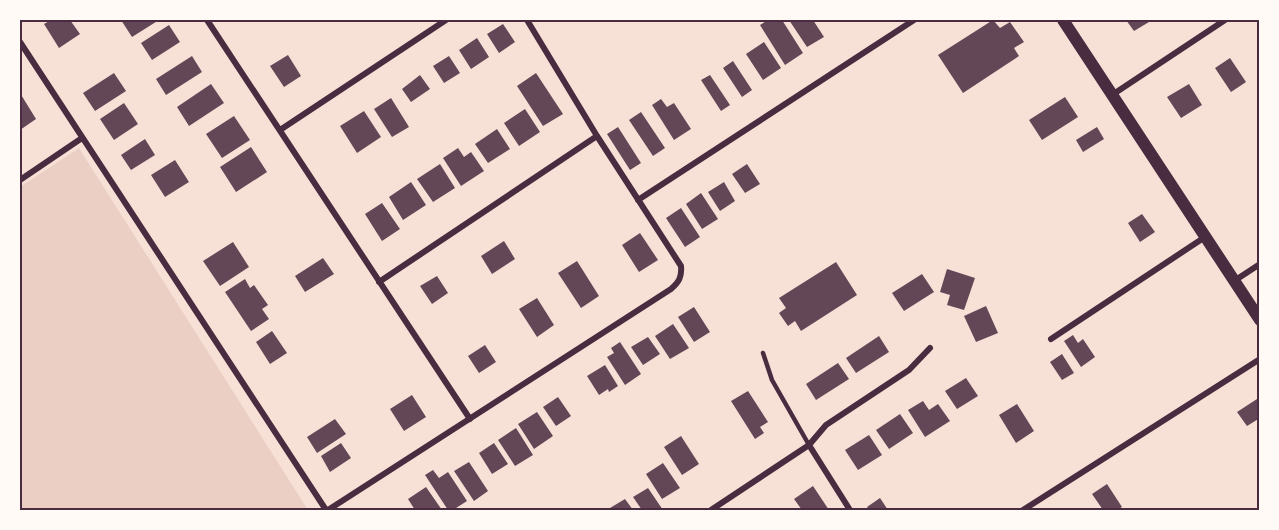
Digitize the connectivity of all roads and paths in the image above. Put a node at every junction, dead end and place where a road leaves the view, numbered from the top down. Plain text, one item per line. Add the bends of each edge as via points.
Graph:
1 (207, 20) edge
2 (446, 20) edge
3 (527, 20) edge
4 (914, 20) edge
5 (1063, 20) edge
6 (1225, 20) edge
7 (20, 42) edge
8 (1113, 95) junction
9 (280, 130) junction
10 (597, 136) junction
11 (82, 138) junction
12 (20, 180) edge
13 (638, 200) junction
14 (1206, 237) junction
15 (1260, 264) edge
16 (1234, 281) junction
17 (379, 282) junction
18 (1260, 320) edge
19 (1051, 339) dead end
20 (930, 348) dead end
21 (763, 353) dead end
22 (1260, 359) edge
23 (470, 419) junction
24 (809, 445) junction
25 (327, 510) edge
26 (711, 510) edge
27 (850, 510) edge
28 (1023, 510) edge

1 - 9 street
2 - 9 street
3 - 10 street
4 - 13 street
5 - 8 main road
6 - 8 street
7 - 11 street
8 - 14 main road
9 - 17 street
10 - 13 street
10 - 17 street
11 - 12 street
11 - 25 street
13 - 23 street via 681,266 678,283
14 - 16 main road
14 - 19 street
15 - 16 street
16 - 18 main road
17 - 23 street
20 - 24 street via 909,370 826,425
21 - 24 lane via 772,380
22 - 28 street
23 - 25 street
24 - 26 street
24 - 27 street

